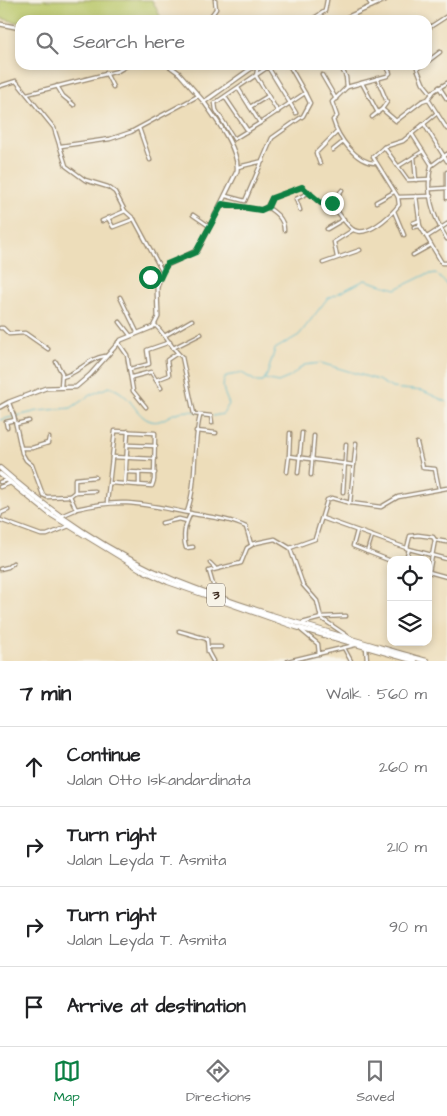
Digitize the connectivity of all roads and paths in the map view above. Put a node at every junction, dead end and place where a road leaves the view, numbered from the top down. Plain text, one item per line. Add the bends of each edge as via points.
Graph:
1 (215, 0) edge
2 (327, 0) edge
3 (368, 0) edge
4 (385, 0) edge
5 (372, 6) junction
6 (212, 15) edge
7 (319, 15) edge
8 (351, 15) edge
9 (447, 16) edge
10 (0, 24) edge
11 (432, 26) edge
12 (15, 27) edge
13 (440, 52) dead end
14 (432, 58) edge
15 (114, 70) edge
16 (176, 70) edge
17 (249, 70) edge
18 (257, 70) edge
19 (264, 70) edge
20 (271, 70) edge
21 (292, 70) edge
22 (342, 70) edge
23 (388, 70) edge
24 (418, 70) edge
25 (106, 73) junction
26 (322, 75) dead end
27 (256, 76) junction
28 (377, 78) junction
29 (362, 83) junction
30 (447, 84) edge
31 (0, 86) edge
32 (57, 86) junction
33 (225, 86) junction
34 (113, 87) dead end
35 (347, 87) junction
36 (439, 87) junction
37 (238, 88) junction
38 (305, 93) junction
39 (27, 94) junction
40 (432, 94) junction
41 (198, 96) junction
42 (225, 96) junction
43 (268, 96) junction
44 (336, 99) junction
45 (428, 99) junction
46 (447, 99) edge
47 (204, 102) junction
48 (291, 104) junction
49 (74, 105) dead end
50 (250, 108) junction
51 (382, 109) junction
52 (278, 112) junction
53 (378, 112) junction
54 (296, 113) dead end
55 (437, 113) junction
56 (372, 117) dead end
57 (260, 123) junction
58 (424, 124) junction
59 (446, 125) edge
60 (139, 128) junction
61 (447, 129) edge
62 (248, 131) junction
63 (337, 132) junction
64 (412, 134) junction
65 (234, 139) junction
66 (230, 142) junction
67 (344, 142) junction
68 (61, 146) junction
69 (384, 147) junction
70 (333, 150) dead end
71 (423, 151) junction
72 (446, 155) edge
73 (414, 157) junction
74 (150, 160) dead end
75 (263, 161) junction
76 (447, 161) edge
77 (375, 162) junction
78 (320, 164) dead end
79 (432, 165) junction
80 (398, 166) junction
81 (238, 167) junction
82 (447, 172) edge
83 (430, 179) junction
84 (416, 180) junction
85 (447, 188) edge
86 (431, 189) junction
87 (342, 190) dead end
88 (310, 192) junction
89 (394, 192) junction
90 (226, 196) junction
91 (416, 196) junction
92 (431, 196) junction
93 (398, 197) junction
94 (447, 198) edge
95 (376, 202) dead end
96 (332, 203) junction
97 (222, 204) junction
98 (268, 207) junction
99 (300, 210) dead end
100 (125, 211) junction
101 (394, 211) junction
102 (194, 215) dead end
103 (108, 218) junction
104 (134, 219) junction
105 (344, 219) junction
106 (102, 221) dead end
107 (418, 222) junction
108 (413, 223) dead end
109 (447, 224) edge
110 (208, 226) junction
111 (420, 226) junction
112 (414, 227) dead end
113 (440, 228) junction
114 (327, 229) dead end
115 (284, 230) dead end
116 (353, 230) junction
117 (404, 235) dead end
118 (426, 237) junction
119 (447, 239) edge
120 (431, 245) junction
121 (360, 250) dead end
122 (413, 256) dead end
123 (337, 257) junction
124 (322, 263) dead end
125 (447, 263) edge
126 (162, 271) junction
127 (144, 272) dead end
128 (160, 278) junction
129 (120, 297) dead end
130 (192, 320) dead end
131 (120, 322) dead end
132 (155, 325) junction
133 (0, 328) edge
134 (137, 332) junction
135 (202, 334) dead end
136 (130, 335) junction
137 (166, 335) junction
138 (118, 342) junction
139 (170, 342) junction
140 (173, 348) junction
141 (48, 349) dead end
142 (176, 354) junction
143 (104, 357) junction
144 (56, 362) dead end
145 (130, 369) junction
146 (62, 377) junction
147 (132, 377) junction
148 (156, 380) junction
149 (161, 388) dead end
150 (61, 389) junction
151 (9, 402) junction
152 (146, 407) dead end
153 (0, 408) edge
154 (200, 416) junction
155 (15, 419) junction
156 (29, 421) dead end
157 (212, 423) dead end
158 (7, 427) dead end
159 (128, 431) junction
160 (196, 431) junction
161 (216, 433) dead end
162 (290, 433) dead end
163 (302, 433) dead end
164 (314, 436) dead end
165 (50, 438) dead end
166 (417, 443) dead end
167 (346, 444) dead end
168 (356, 444) dead end
169 (127, 445) junction
170 (156, 446) junction
171 (21, 448) junction
172 (112, 456) junction
173 (290, 456) junction
174 (126, 458) junction
175 (300, 458) junction
176 (156, 459) junction
177 (311, 459) junction
178 (344, 464) junction
179 (354, 465) junction
180 (0, 468) edge
181 (126, 472) junction
182 (139, 472) junction
183 (287, 472) dead end
184 (155, 473) junction
185 (298, 473) dead end
186 (0, 474) edge
187 (310, 475) dead end
188 (94, 477) dead end
189 (7, 480) junction
190 (0, 482) edge
191 (11, 483) junction
192 (110, 483) junction
193 (125, 484) junction
194 (139, 485) junction
195 (0, 487) edge
196 (447, 488) edge
197 (439, 489) junction
198 (95, 490) dead end
199 (75, 492) junction
200 (343, 492) dead end
201 (43, 495) junction
202 (70, 496) junction
203 (36, 498) junction
204 (107, 502) junction
205 (350, 503) junction
206 (76, 509) junction
207 (8, 510) dead end
208 (189, 513) junction
209 (0, 516) edge
210 (61, 516) junction
211 (322, 518) junction
212 (0, 520) edge
213 (186, 521) junction
214 (162, 523) dead end
215 (69, 526) junction
216 (357, 531) junction
217 (372, 536) junction
218 (435, 540) junction
219 (447, 542) edge
220 (252, 545) junction
221 (192, 547) dead end
222 (290, 548) junction
223 (408, 548) junction
224 (367, 552) junction
225 (407, 556) edge
226 (432, 556) junction
227 (387, 560) edge
228 (447, 560) edge
229 (13, 563) dead end
230 (210, 563) dead end
231 (141, 567) junction
232 (215, 568) junction
233 (0, 569) edge
234 (432, 573) edge
235 (447, 577) edge
236 (214, 588) dead end
237 (346, 616) dead end
238 (321, 617) junction
239 (297, 625) junction
240 (179, 631) dead end
241 (357, 643) junction
242 (208, 647) junction
243 (221, 647) dead end
244 (366, 647) junction
245 (344, 648) junction
246 (319, 654) junction
247 (212, 661) edge
248 (288, 661) edge
249 (351, 661) edge
250 (367, 661) edge
251 (415, 661) edge
252 (427, 661) edge

1 - 6 street via 216,9
2 - 7 street via 325,11
3 - 5 street
4 - 5 main road
5 - 8 main road
9 - 11 street
10 - 12 main road
13 - 14 street
15 - 25 street
16 - 41 main road
17 - 33 main road
18 - 27 street
19 - 27 street
20 - 48 street
21 - 38 street
22 - 35 street
23 - 28 street via 390,73
24 - 40 street
25 - 32 street
25 - 34 street
26 - 44 street
27 - 37 street
27 - 43 street
28 - 29 street
28 - 51 street via 387,102
29 - 35 street
29 - 53 street
30 - 36 street
31 - 39 street via 14,81
32 - 39 street
32 - 49 street
33 - 37 street
33 - 47 main road
35 - 44 street
36 - 40 street
36 - 46 street
37 - 42 street
37 - 50 street
38 - 48 street
38 - 75 street via 310,103 307,111 272,138
39 - 68 street via 54,128
40 - 45 street
41 - 47 main road
41 - 60 street
42 - 62 street
42 - 65 street via 216,102 215,108
43 - 50 street
43 - 52 street
44 - 63 street via 332,102
45 - 51 street via 396,121
45 - 55 street
47 - 66 main road
48 - 52 street
48 - 54 street
50 - 57 street
51 - 53 street
52 - 57 street
53 - 56 street
55 - 58 street
55 - 59 street
57 - 62 street
58 - 64 street
58 - 72 street
59 - 61 street
60 - 68 street via 110,139
60 - 74 street
62 - 65 street
63 - 67 street
63 - 78 street via 316,154
64 - 69 street via 400,143
64 - 71 street
65 - 66 street
66 - 81 main road
67 - 70 street
67 - 77 street via 363,160
68 - 100 street via 69,169 85,180 111,189
69 - 77 street via 374,156
69 - 80 street
71 - 73 street
71 - 79 street
72 - 76 street
72 - 79 street
73 - 80 street
73 - 84 street
75 - 81 street
75 - 90 street via 246,202
77 - 89 street
79 - 83 street
80 - 84 street via 408,180
81 - 90 main road
82 - 85 street
83 - 84 street
83 - 86 street
85 - 86 street
85 - 94 street
86 - 92 street
87 - 96 street
88 - 96 street via 321,203
88 - 98 street via 301,187 272,198
88 - 99 street via 296,199
89 - 93 street
89 - 95 street
90 - 97 main road
91 - 92 street
91 - 93 street
91 - 107 street
92 - 113 street via 432,212
93 - 101 street via 400,203
96 - 105 street
97 - 98 street via 260,210
97 - 110 main road
98 - 115 street via 278,216
100 - 103 street
100 - 104 street
101 - 116 street via 373,229
101 - 117 street
102 - 110 street
103 - 104 street via 113,227
103 - 106 street
104 - 126 street
105 - 114 street
105 - 116 street
107 - 108 street
107 - 111 street
109 - 113 street
110 - 126 main road via 196,252 171,262
111 - 112 street
111 - 118 street
113 - 118 street
113 - 119 street
116 - 123 street via 334,242
118 - 120 street
120 - 122 street
120 - 125 street via 442,263
121 - 123 street
123 - 124 street
126 - 128 main road
127 - 128 street via 150,277
128 - 132 main road
129 - 134 street
130 - 137 street
131 - 136 street
132 - 134 main road
132 - 137 street
133 - 141 street via 9,334 25,333
134 - 136 main road
135 - 140 street
136 - 138 main road
137 - 139 street
138 - 143 main road
138 - 145 street via 127,355
139 - 140 street
139 - 145 street via 148,350 149,364
140 - 142 street
142 - 148 street via 167,360 169,374
142 - 154 street via 182,356 194,413
143 - 146 street
143 - 150 main road via 78,386
144 - 146 street
145 - 147 street
146 - 150 street
147 - 148 street via 151,372
147 - 152 street via 133,391
148 - 149 street
150 - 151 main road via 46,388
151 - 153 main road
151 - 155 street
154 - 157 street via 211,416
154 - 160 street
155 - 156 street
155 - 158 street via 6,422
155 - 171 street
159 - 169 street
159 - 170 street via 154,432
159 - 172 street via 115,431
160 - 161 street
160 - 208 street
162 - 173 street
163 - 175 street
164 - 177 street
165 - 171 street via 48,443
166 - 197 street via 423,468 435,469
167 - 178 street
168 - 179 street
169 - 170 street
169 - 174 street
170 - 176 street
171 - 201 street via 35,469
172 - 174 street
172 - 192 street
173 - 175 street
173 - 183 street
174 - 176 street
174 - 181 street
175 - 177 street
175 - 185 street
176 - 184 street
177 - 178 street
177 - 187 street
178 - 179 street
178 - 200 street
179 - 205 street
180 - 203 main road, 3
181 - 182 street
181 - 193 street
182 - 184 street
182 - 194 street
184 - 194 street via 152,486
186 - 189 main road, 3
188 - 199 street via 75,479
189 - 190 street
189 - 191 main road, 3
191 - 195 street
191 - 215 main road, 3
192 - 193 street
192 - 204 street
193 - 194 street
196 - 197 street
197 - 205 street via 398,496 381,507
198 - 199 street
199 - 202 street
201 - 202 street
201 - 203 street
202 - 206 street
203 - 210 main road, 3
204 - 206 street
204 - 208 street via 139,503
205 - 211 street via 329,499
206 - 210 street
207 - 209 street
208 - 213 street
208 - 220 street via 244,526
210 - 231 main road, 3
211 - 216 street
211 - 222 street via 314,541
212 - 215 street via 41,535
213 - 214 street
213 - 221 street via 185,547
215 - 231 main road, 3
216 - 217 street
216 - 224 street via 353,545
217 - 223 street
217 - 224 street
218 - 219 street
218 - 223 street via 433,537 412,536
218 - 226 street
220 - 222 street via 276,540
220 - 232 street via 246,548 241,563
222 - 238 street via 302,584 317,601
223 - 225 street
223 - 226 street
224 - 227 street
226 - 228 street
229 - 233 street
230 - 232 street
231 - 239 main road, 3 via 207,598
232 - 236 street via 208,572
234 - 235 street
237 - 238 street
238 - 239 street
238 - 241 street
239 - 241 main road, 3
239 - 246 street via 316,642
240 - 242 street via 206,638
241 - 244 main road, 3
241 - 245 street
241 - 252 main road, 3
242 - 243 street
242 - 247 street
244 - 250 street
244 - 251 main road, 3
245 - 246 street
245 - 249 street
246 - 248 street

